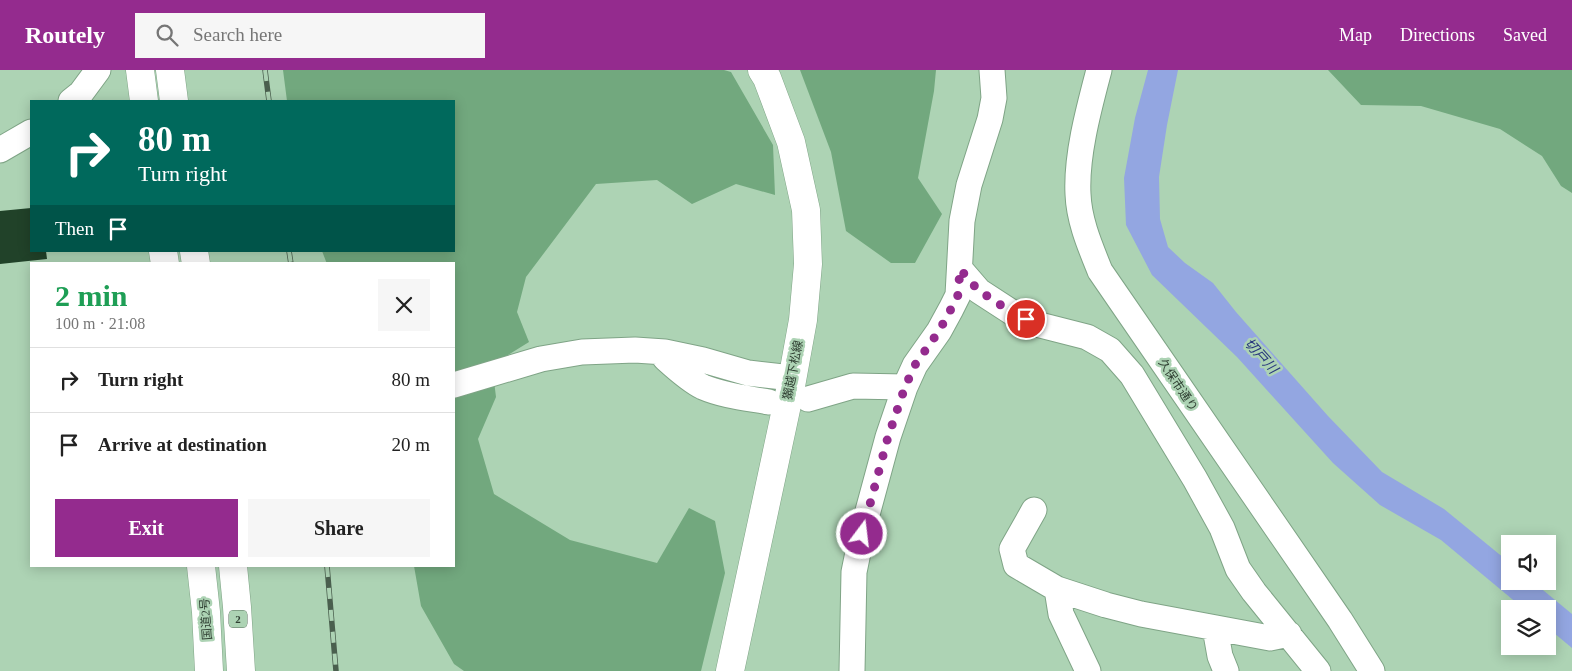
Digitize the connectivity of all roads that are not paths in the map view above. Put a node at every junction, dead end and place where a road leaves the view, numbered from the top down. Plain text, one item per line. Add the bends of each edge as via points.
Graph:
1 (98, 70) edge
2 (140, 70) edge
3 (170, 70) edge
4 (762, 70) edge
5 (992, 70) edge
6 (1099, 70) edge
7 (72, 100) edge
8 (144, 100) edge
9 (174, 100) edge
10 (30, 133) edge
11 (0, 150) edge
12 (960, 269) junction
13 (665, 352) junction
14 (455, 385) edge
15 (905, 387) junction
16 (800, 388) junction
17 (769, 402) dead end
18 (1034, 510) dead end
19 (201, 567) edge
20 (233, 567) edge
21 (1057, 589) junction
22 (1215, 628) junction
23 (1289, 634) junction
24 (209, 671) edge
25 (241, 671) edge
26 (730, 671) edge
27 (852, 671) edge
28 (1088, 671) edge
29 (1226, 671) edge
30 (1318, 671) edge
31 (1372, 671) edge

1 - 7 street
2 - 8 main road
3 - 9 main road
4 - 16 main road, 獺越下松線 via 792,142 806,210 808,264
5 - 12 street via 994,98 969,185 962,221
6 - 31 street, 久保市通り via 1080,148 1078,194 1083,227 1100,271
10 - 11 street
12 - 15 street via 958,295
12 - 23 street via 978,290 1016,315 1036,324 1087,337 1110,350 1132,375 1195,479 1222,528 1238,569
13 - 14 street via 582,352 541,359
13 - 16 street
13 - 17 street via 666,358 676,368 703,386 729,395
15 - 16 street
15 - 27 street via 888,437 854,572
16 - 26 main road, 獺越下松線
18 - 21 street via 1012,549 1016,565
19 - 24 main road, 国道2号
20 - 25 main road, 2
21 - 22 street via 1114,608
21 - 28 street via 1061,614
22 - 23 street via 1270,638
22 - 29 street
23 - 30 street

